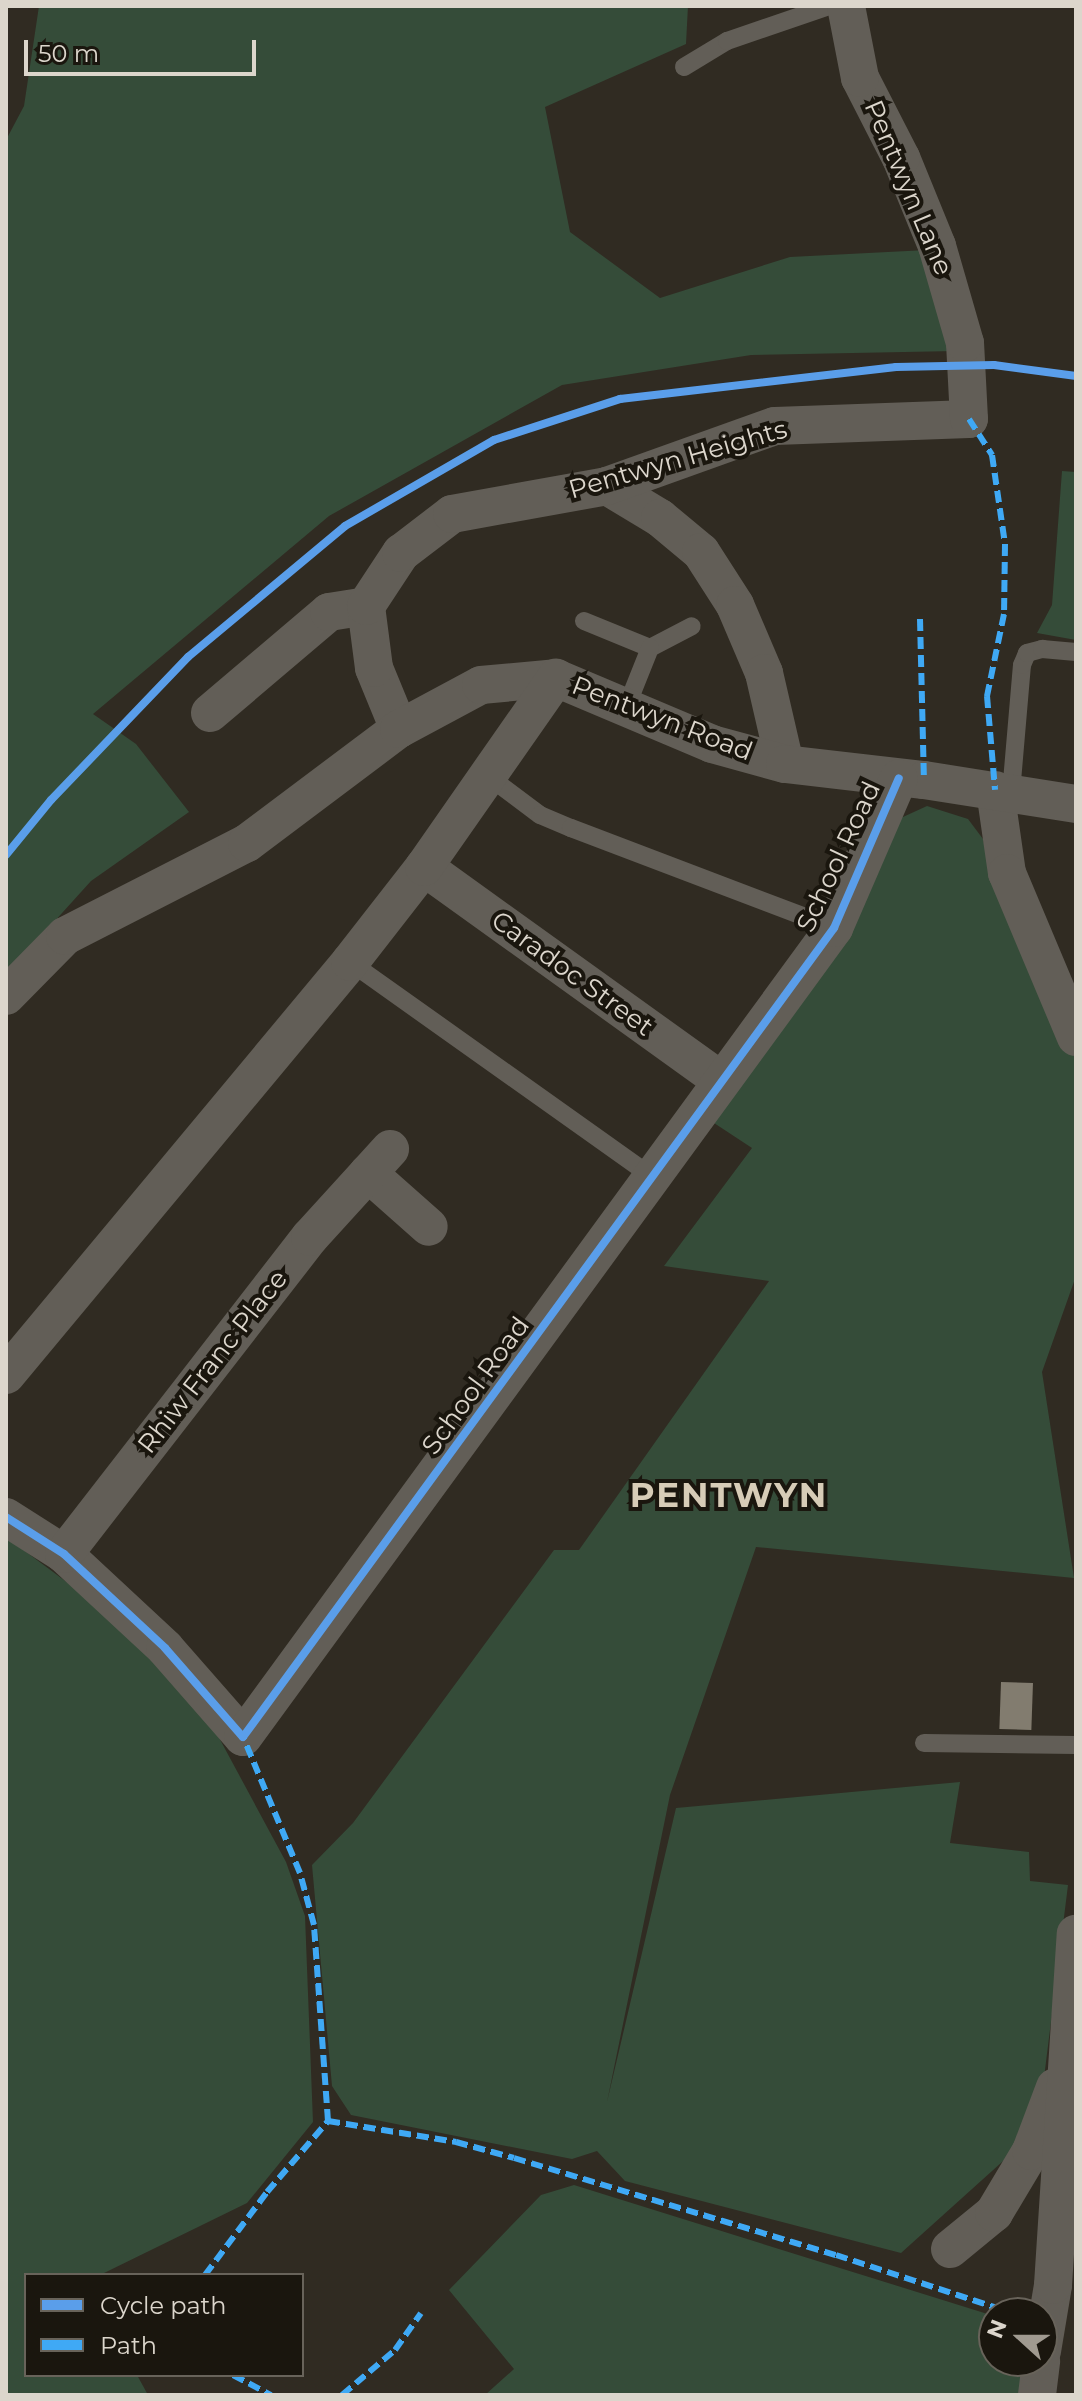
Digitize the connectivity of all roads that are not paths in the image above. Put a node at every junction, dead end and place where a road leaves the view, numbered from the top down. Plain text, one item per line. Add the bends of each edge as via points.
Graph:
1 (829, 6) edge
2 (846, 6) edge
3 (684, 67) dead end
4 (969, 419) joint
5 (607, 486) junction
6 (366, 606) junction
7 (584, 621) dead end
8 (692, 626) dead end
9 (650, 648) junction
10 (1076, 652) edge
11 (556, 678) junction
12 (626, 708) junction
13 (210, 713) dead end
14 (399, 729) junction
15 (785, 764) junction
16 (488, 776) junction
17 (899, 778) junction
18 (1003, 792) junction
19 (1076, 804) edge
20 (424, 867) junction
21 (834, 928) junction
22 (350, 962) junction
23 (6, 996) edge
24 (1076, 1037) edge
25 (720, 1080) junction
26 (653, 1177) junction
27 (429, 1227) dead end
28 (6, 1375) edge
29 (6, 1517) edge
30 (64, 1554) junction
31 (924, 1743) dead end
32 (1076, 1745) edge
33 (1076, 1919) edge
34 (1076, 1934) edge
35 (950, 2249) dead end
36 (1049, 2297) edge

1 - 3 lane via 727,41
2 - 4 street, Pentwyn Lane via 860,78 937,246 965,343
4 - 5 street, Pentwyn Heights via 775,426
5 - 6 street, Pentwyn Heights via 452,514 401,553
5 - 15 street via 660,518 701,552 735,605 764,673
6 - 13 street via 329,612
6 - 14 street via 374,668
7 - 9 lane
8 - 9 lane
9 - 12 lane
10 - 18 lane via 1027,653
11 - 12 street, Pentwyn Road
11 - 14 street, Pentwyn Road via 481,685
11 - 16 street
12 - 15 street, Pentwyn Road via 712,744
14 - 23 street, Pentwyn Road via 247,843 65,936
15 - 17 street, Pentwyn Road
16 - 20 street
16 - 21 lane via 560,824
17 - 18 street, Pentwyn Road
17 - 21 street, School Road
18 - 19 street, Pentwyn Road
18 - 24 street via 1007,873
20 - 22 street
20 - 25 street, Caradoc Street
21 - 25 street, School Road
22 - 26 lane
22 - 28 street
25 - 26 street, School Road
26 - 30 street, School Road via 243,1737 165,1648
27 - 30 street, Rhiw Franc Place via 379,1161 310,1237
29 - 30 street, School Road
31 - 32 lane
33 - 35 street via 1065,1933 1057,2082 1031,2151 994,2213
34 - 36 street

